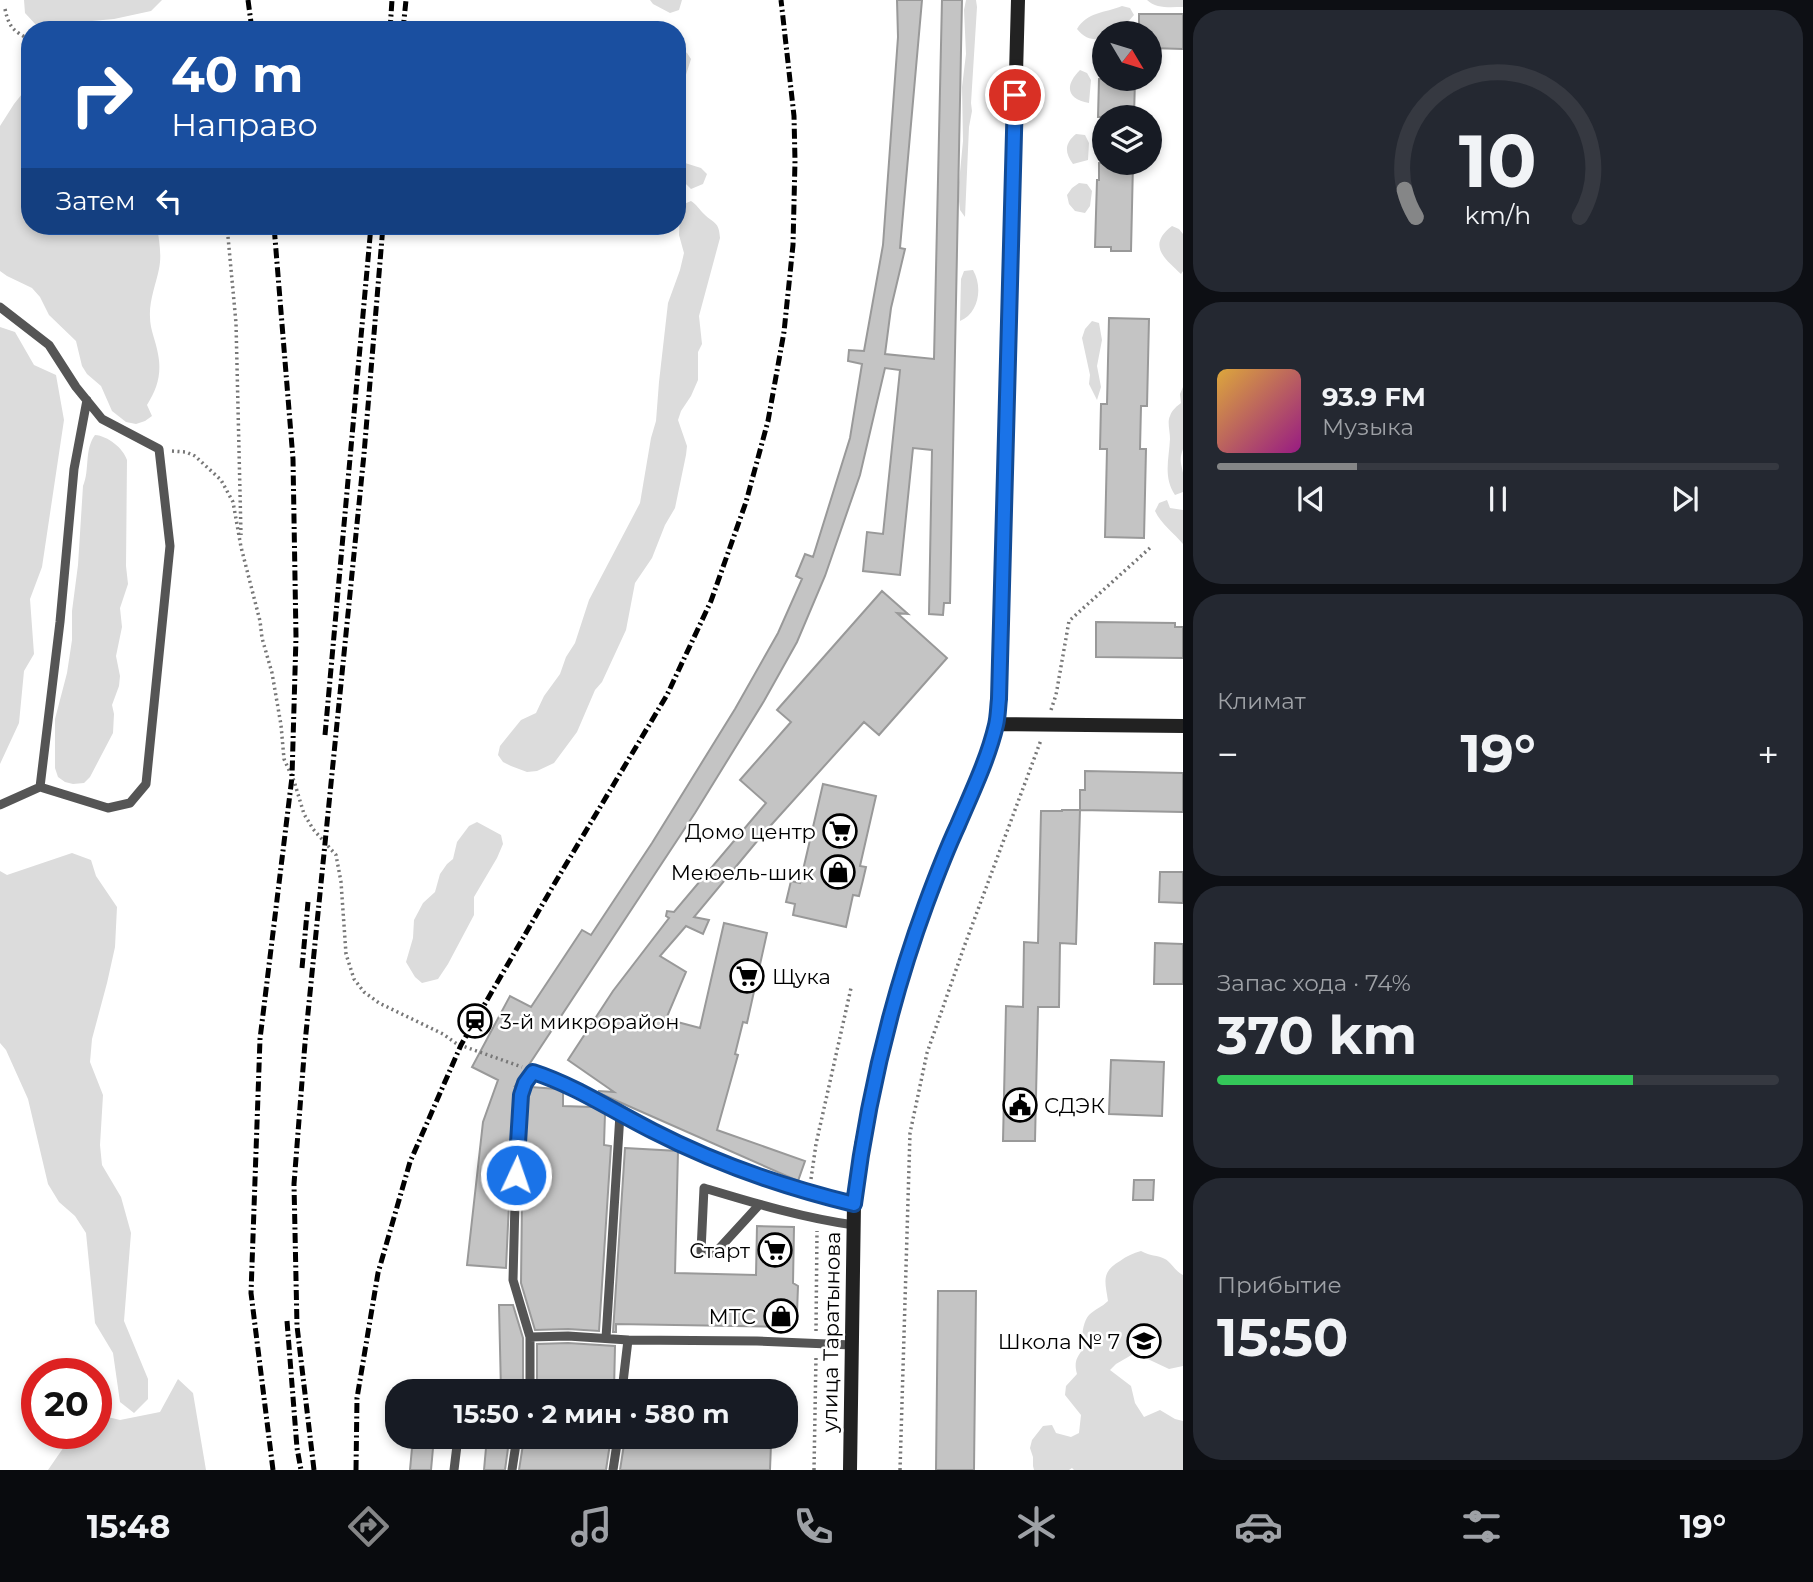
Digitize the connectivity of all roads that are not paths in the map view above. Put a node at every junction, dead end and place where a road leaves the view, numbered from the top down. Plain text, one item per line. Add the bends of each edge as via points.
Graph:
1 (1018, 0) edge
2 (0, 307) edge
3 (87, 400) junction
4 (996, 724) junction
5 (1183, 726) edge
6 (40, 787) junction
7 (0, 805) edge
8 (620, 1114) junction
9 (854, 1204) junction
10 (759, 1205) junction
11 (855, 1225) junction
12 (530, 1337) junction
13 (606, 1338) junction
14 (628, 1340) junction
15 (852, 1345) junction
16 (530, 1379) edge
17 (623, 1379) edge
18 (457, 1449) edge
19 (515, 1449) edge
20 (616, 1449) edge
21 (454, 1470) edge
22 (512, 1470) edge
23 (613, 1470) edge
24 (850, 1470) edge

1 - 4 street, улица Таратынова
2 - 3 lane via 49,345
3 - 6 lane via 74,469
3 - 6 lane via 102,419 159,449 170,546 146,784 130,803 108,808
4 - 5 street
4 - 9 street, улица Таратынова via 926,904 895,999 873,1084
6 - 7 lane
8 - 9 lane via 744,1172
8 - 12 lane via 533,1072 525,1083 513,1280
8 - 13 lane
9 - 11 street, улица Таратынова
10 - 10 lane via 704,1188 701,1251 715,1253
10 - 11 lane
11 - 15 street, улица Таратынова
12 - 13 lane
12 - 16 lane
13 - 14 lane
14 - 15 lane
14 - 17 lane
15 - 24 street, улица Таратынова
18 - 21 lane
19 - 22 lane
20 - 23 lane

